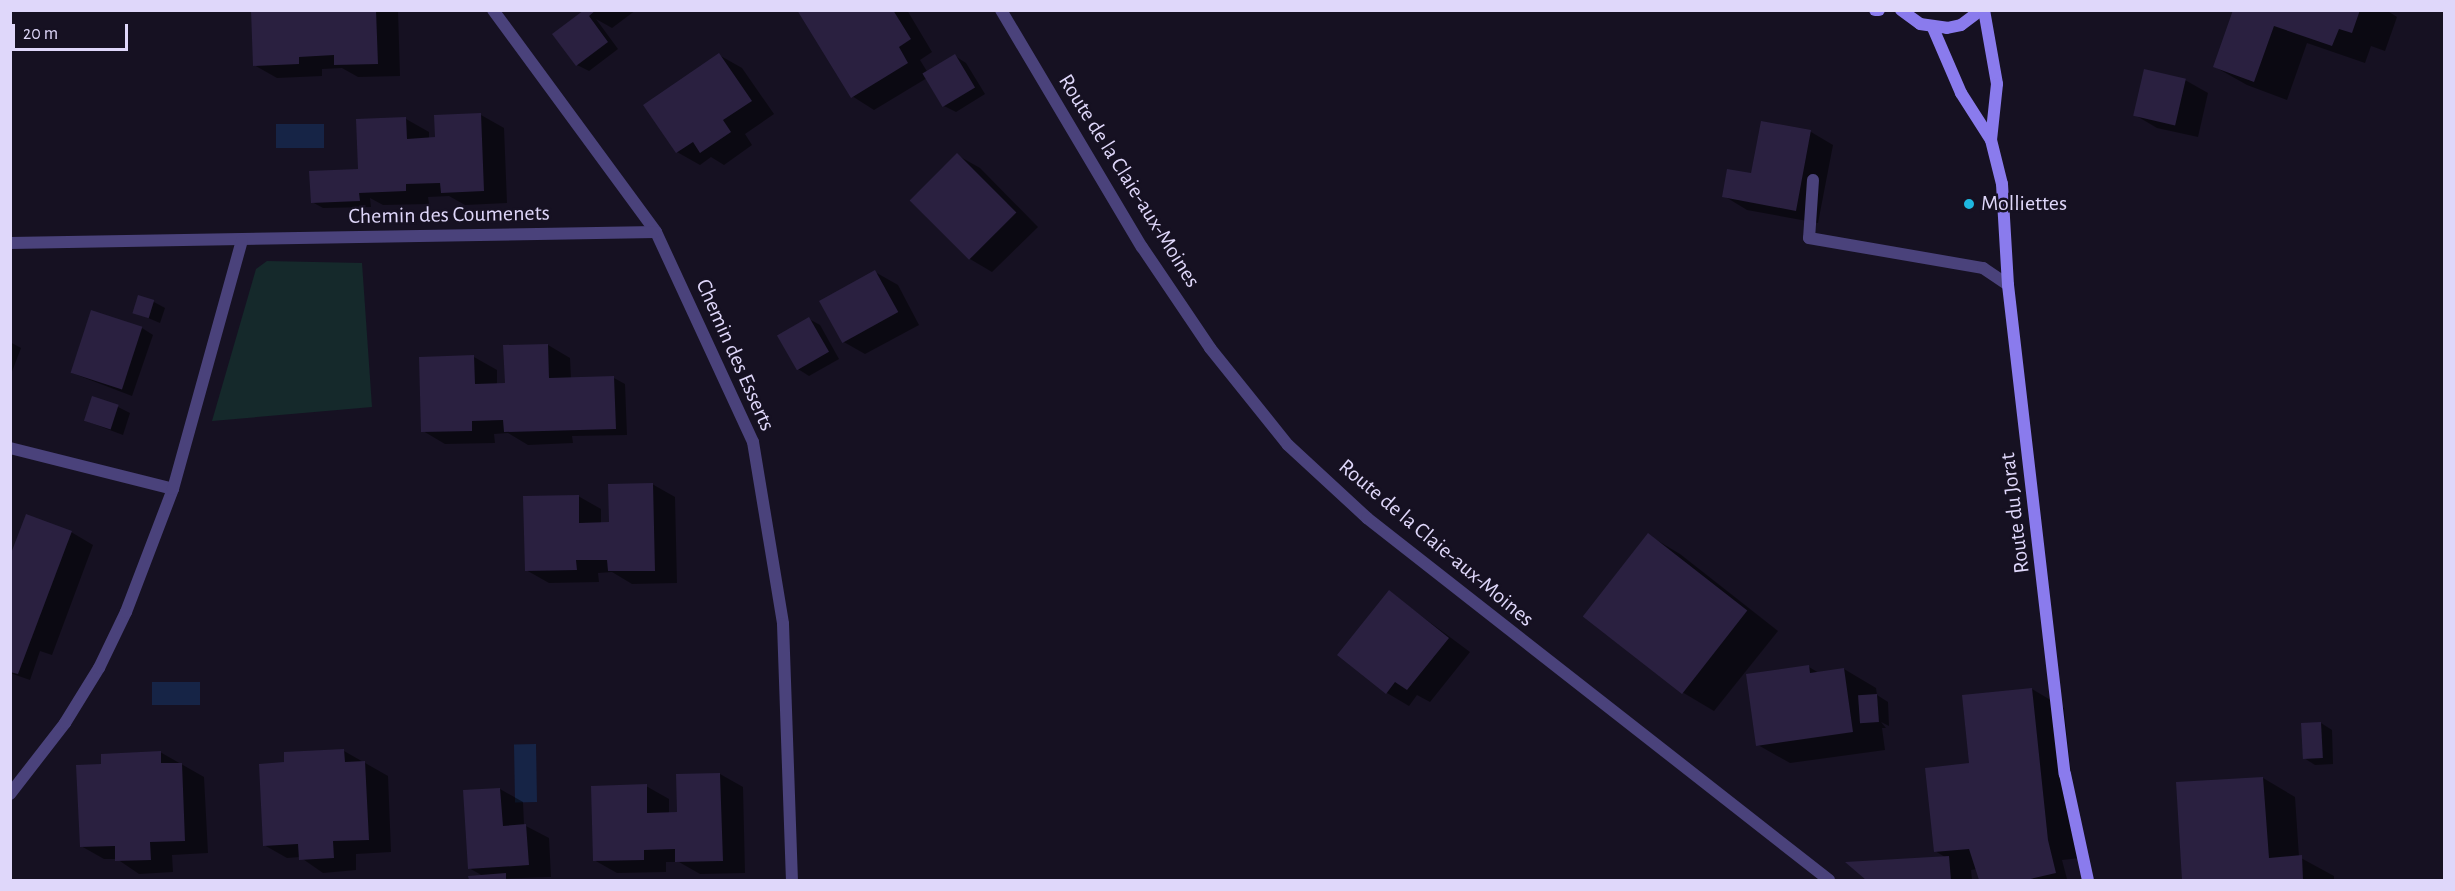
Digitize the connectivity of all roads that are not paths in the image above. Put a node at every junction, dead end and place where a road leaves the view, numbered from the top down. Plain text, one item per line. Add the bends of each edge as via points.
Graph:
1 (493, 10) edge
2 (1001, 10) edge
3 (1901, 10) edge
4 (1983, 10) edge
5 (1933, 28) junction
6 (1991, 140) junction
7 (1813, 180) dead end
8 (656, 232) junction
9 (242, 240) junction
10 (10, 243) edge
11 (2008, 285) junction
12 (10, 448) edge
13 (173, 489) junction
14 (10, 794) edge
15 (792, 880) edge
16 (1829, 880) edge
17 (2088, 880) edge

1 - 8 street, Chemin des Esserts
2 - 16 street, Route de la Claie-aux-Moines via 1142,248 1210,348 1288,445 1367,518
3 - 5 street
4 - 5 street via 1961,25
4 - 6 street, Route du Jorat via 1997,84
5 - 6 street, Route du Jorat via 1961,93
6 - 11 street, Route du Jorat via 2002,184
7 - 11 street via 1809,238 1983,268
8 - 9 street, Chemin des Coumenets
8 - 15 street, Chemin des Esserts via 753,442 783,624
9 - 10 street, Chemin des Coumenets
9 - 13 street
11 - 17 street, Route du Jorat via 2065,774
12 - 13 street
13 - 14 street via 126,612 99,668 65,723

